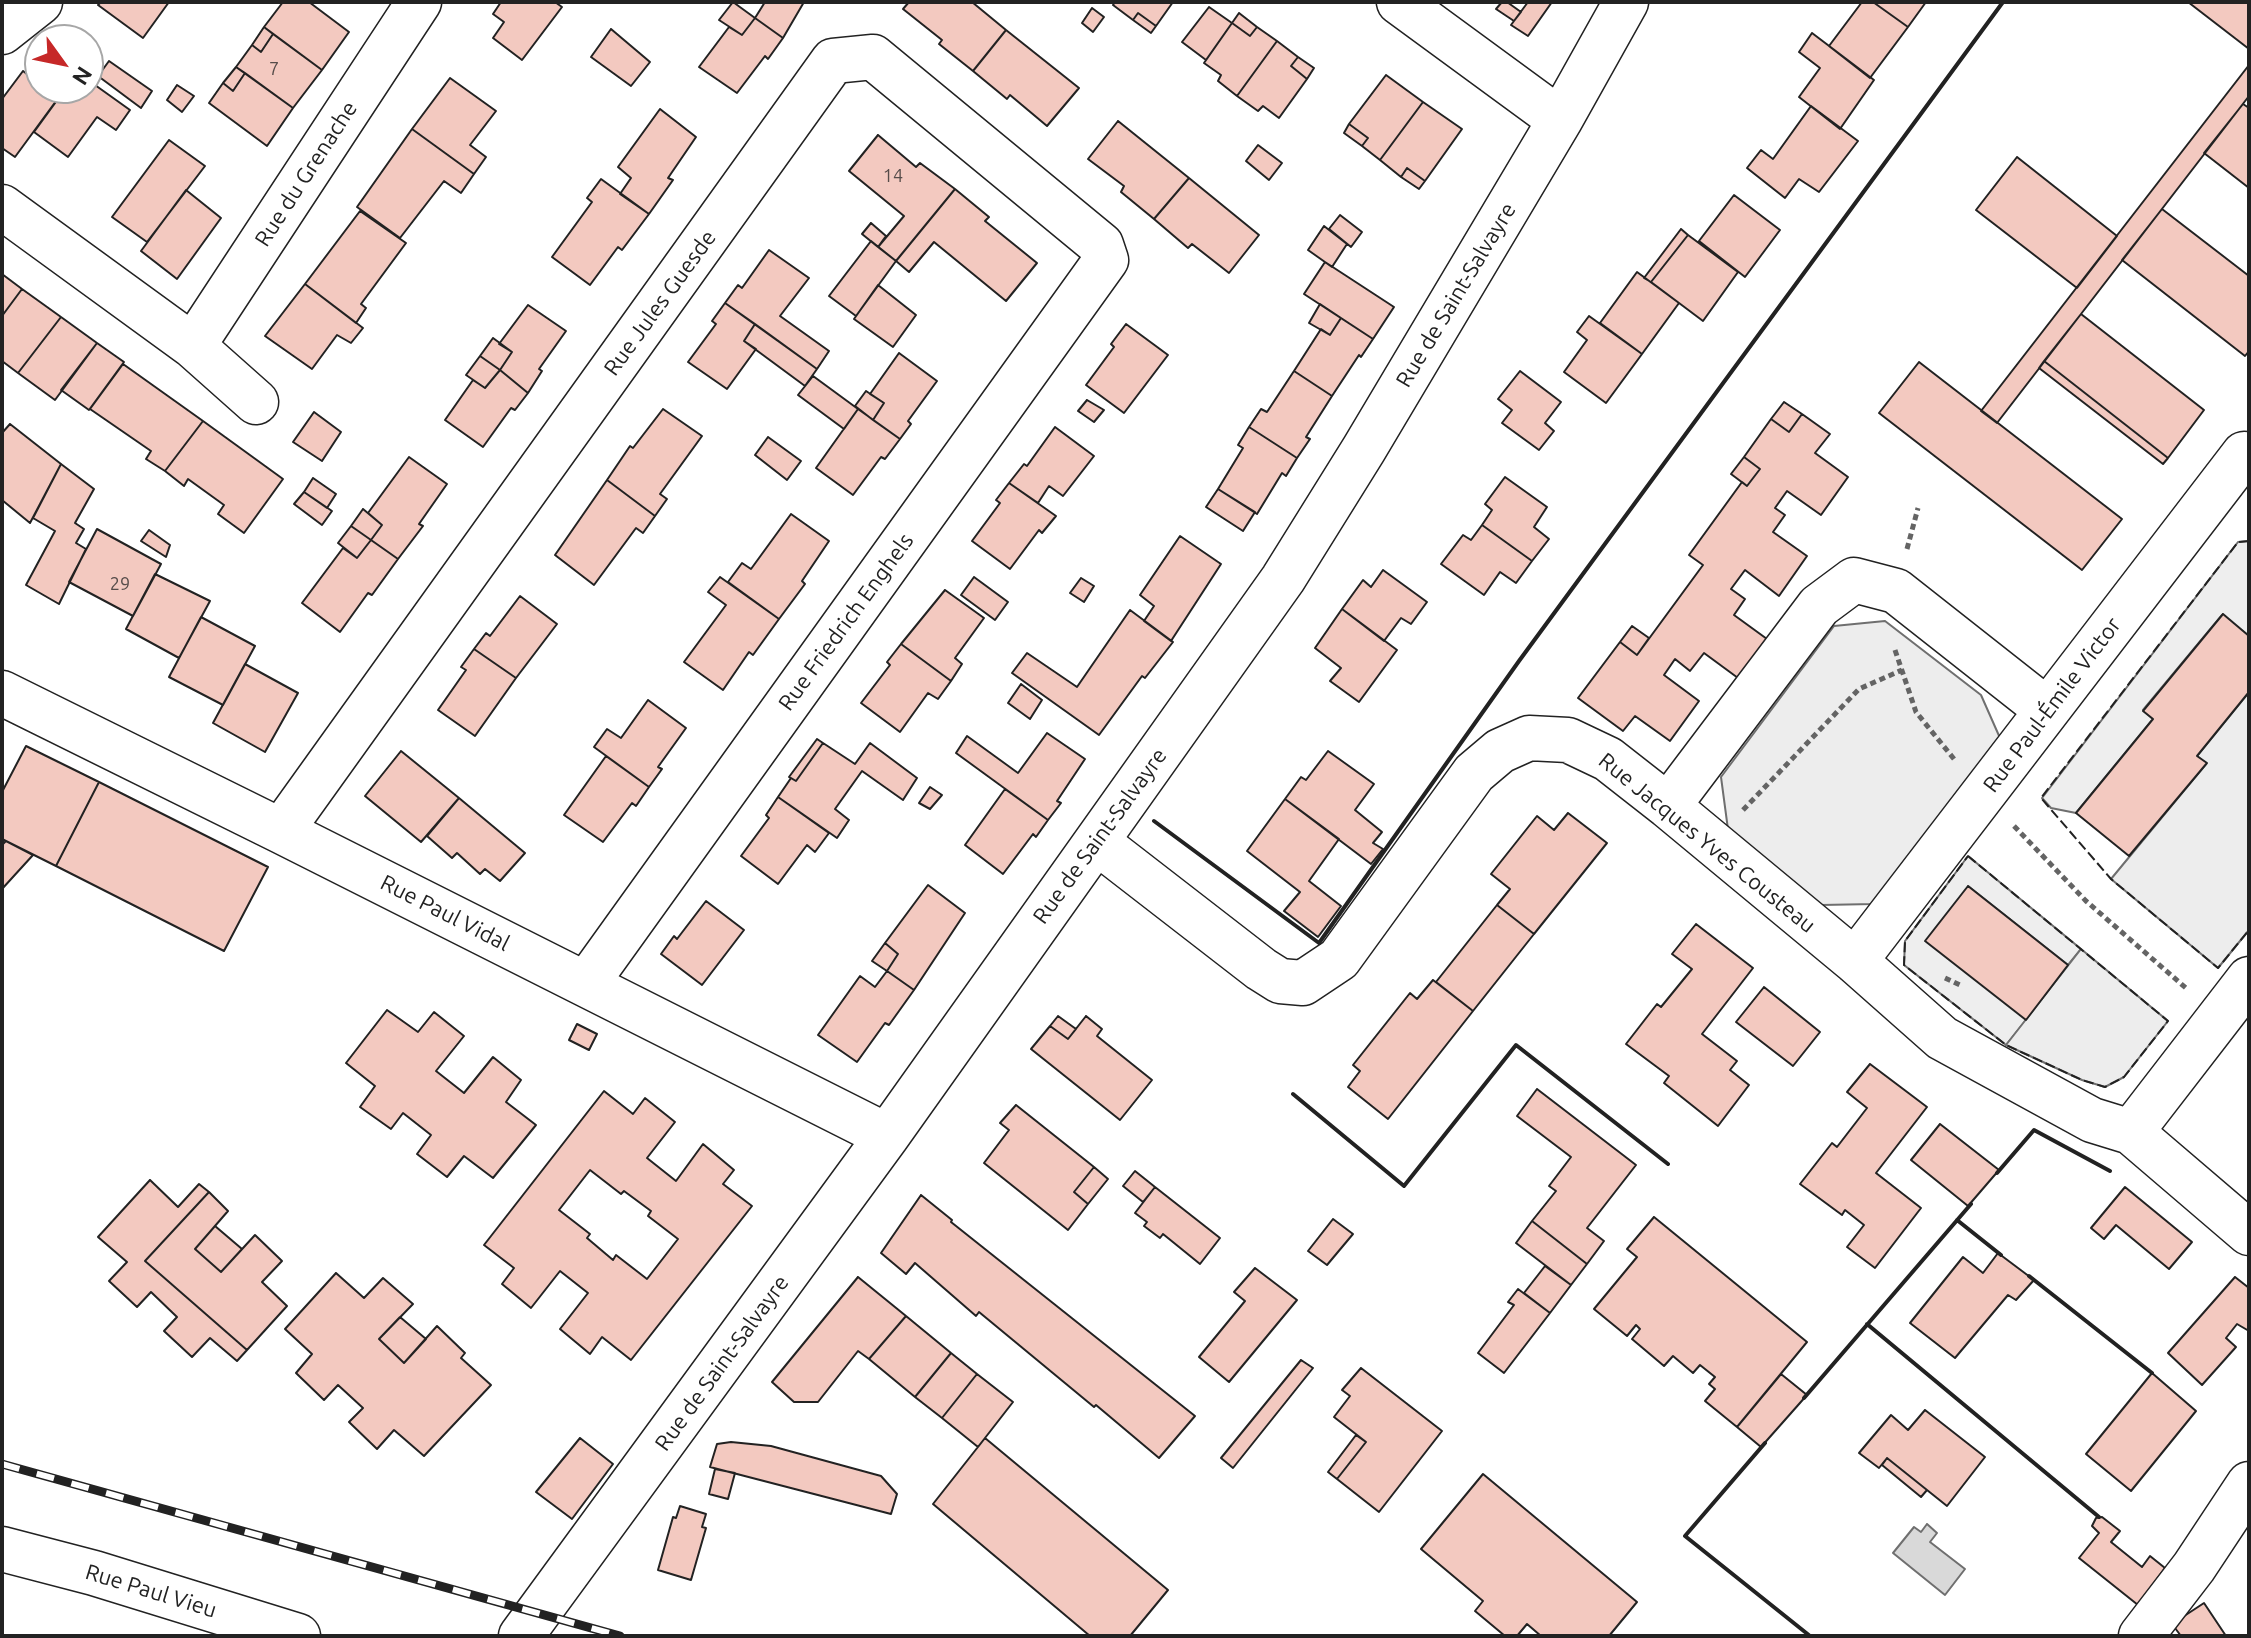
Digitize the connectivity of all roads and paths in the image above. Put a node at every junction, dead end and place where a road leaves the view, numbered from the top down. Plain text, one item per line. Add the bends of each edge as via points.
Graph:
1 (419, 2) edge
2 (1399, 2) edge
3 (1626, 2) edge
4 (1560, 120) junction
5 (2, 207) edge
6 (1106, 260) joint
7 (193, 346) junction
8 (256, 402) dead end
9 (2249, 457) edge
10 (1902, 670) dead end
11 (2, 693) edge
12 (2047, 710) junction
13 (1668, 806) junction
14 (281, 831) junction
15 (1710, 841) junction
16 (1097, 842) junction
17 (1855, 961) junction
18 (2249, 979) edge
19 (586, 984) junction
20 (2131, 1132) junction
21 (887, 1136) junction
22 (2249, 1233) edge
23 (2249, 1484) edge
24 (2, 1549) edge
25 (298, 1636) edge
26 (521, 1636) edge
27 (2141, 1636) edge

1 - 7 street, Rue du Grenache
2 - 4 street
3 - 4 street, Rue de Saint-Salvayre
4 - 16 street, Rue de Saint-Salvayre via 1283,579
5 - 7 street
6 - 14 street, Rue Jules Guesde via 1101,245 873,57 833,61
6 - 19 street, Rue Friedrich Enghels
7 - 8 street
9 - 12 street, Rue Paul-Émile Victor via 2244,454
10 - 15 path via 1859,689
11 - 14 street, Rue Paul Vidal
12 - 13 street via 1896,591 1854,580 1819,606
12 - 17 street, Rue Paul-Émile Victor
13 - 15 street, Rue Jacques Yves Cousteau
13 - 16 street, Rue Jacques Yves Cousteau via 1608,759 1568,740 1529,738 1500,751 1474,773 1339,959 1303,983 1280,981 1261,969
14 - 19 street, Rue Paul Vidal
15 - 17 street, Rue Jacques Yves Cousteau
16 - 21 street, Rue de Saint-Salvayre
17 - 20 street, Rue Jacques Yves Cousteau via 1942,1038 2092,1120
18 - 20 street
19 - 21 street, Rue Paul Vidal
20 - 22 street
21 - 26 street, Rue de Saint-Salvayre
23 - 27 street
24 - 25 street, Rue Paul Vieu

